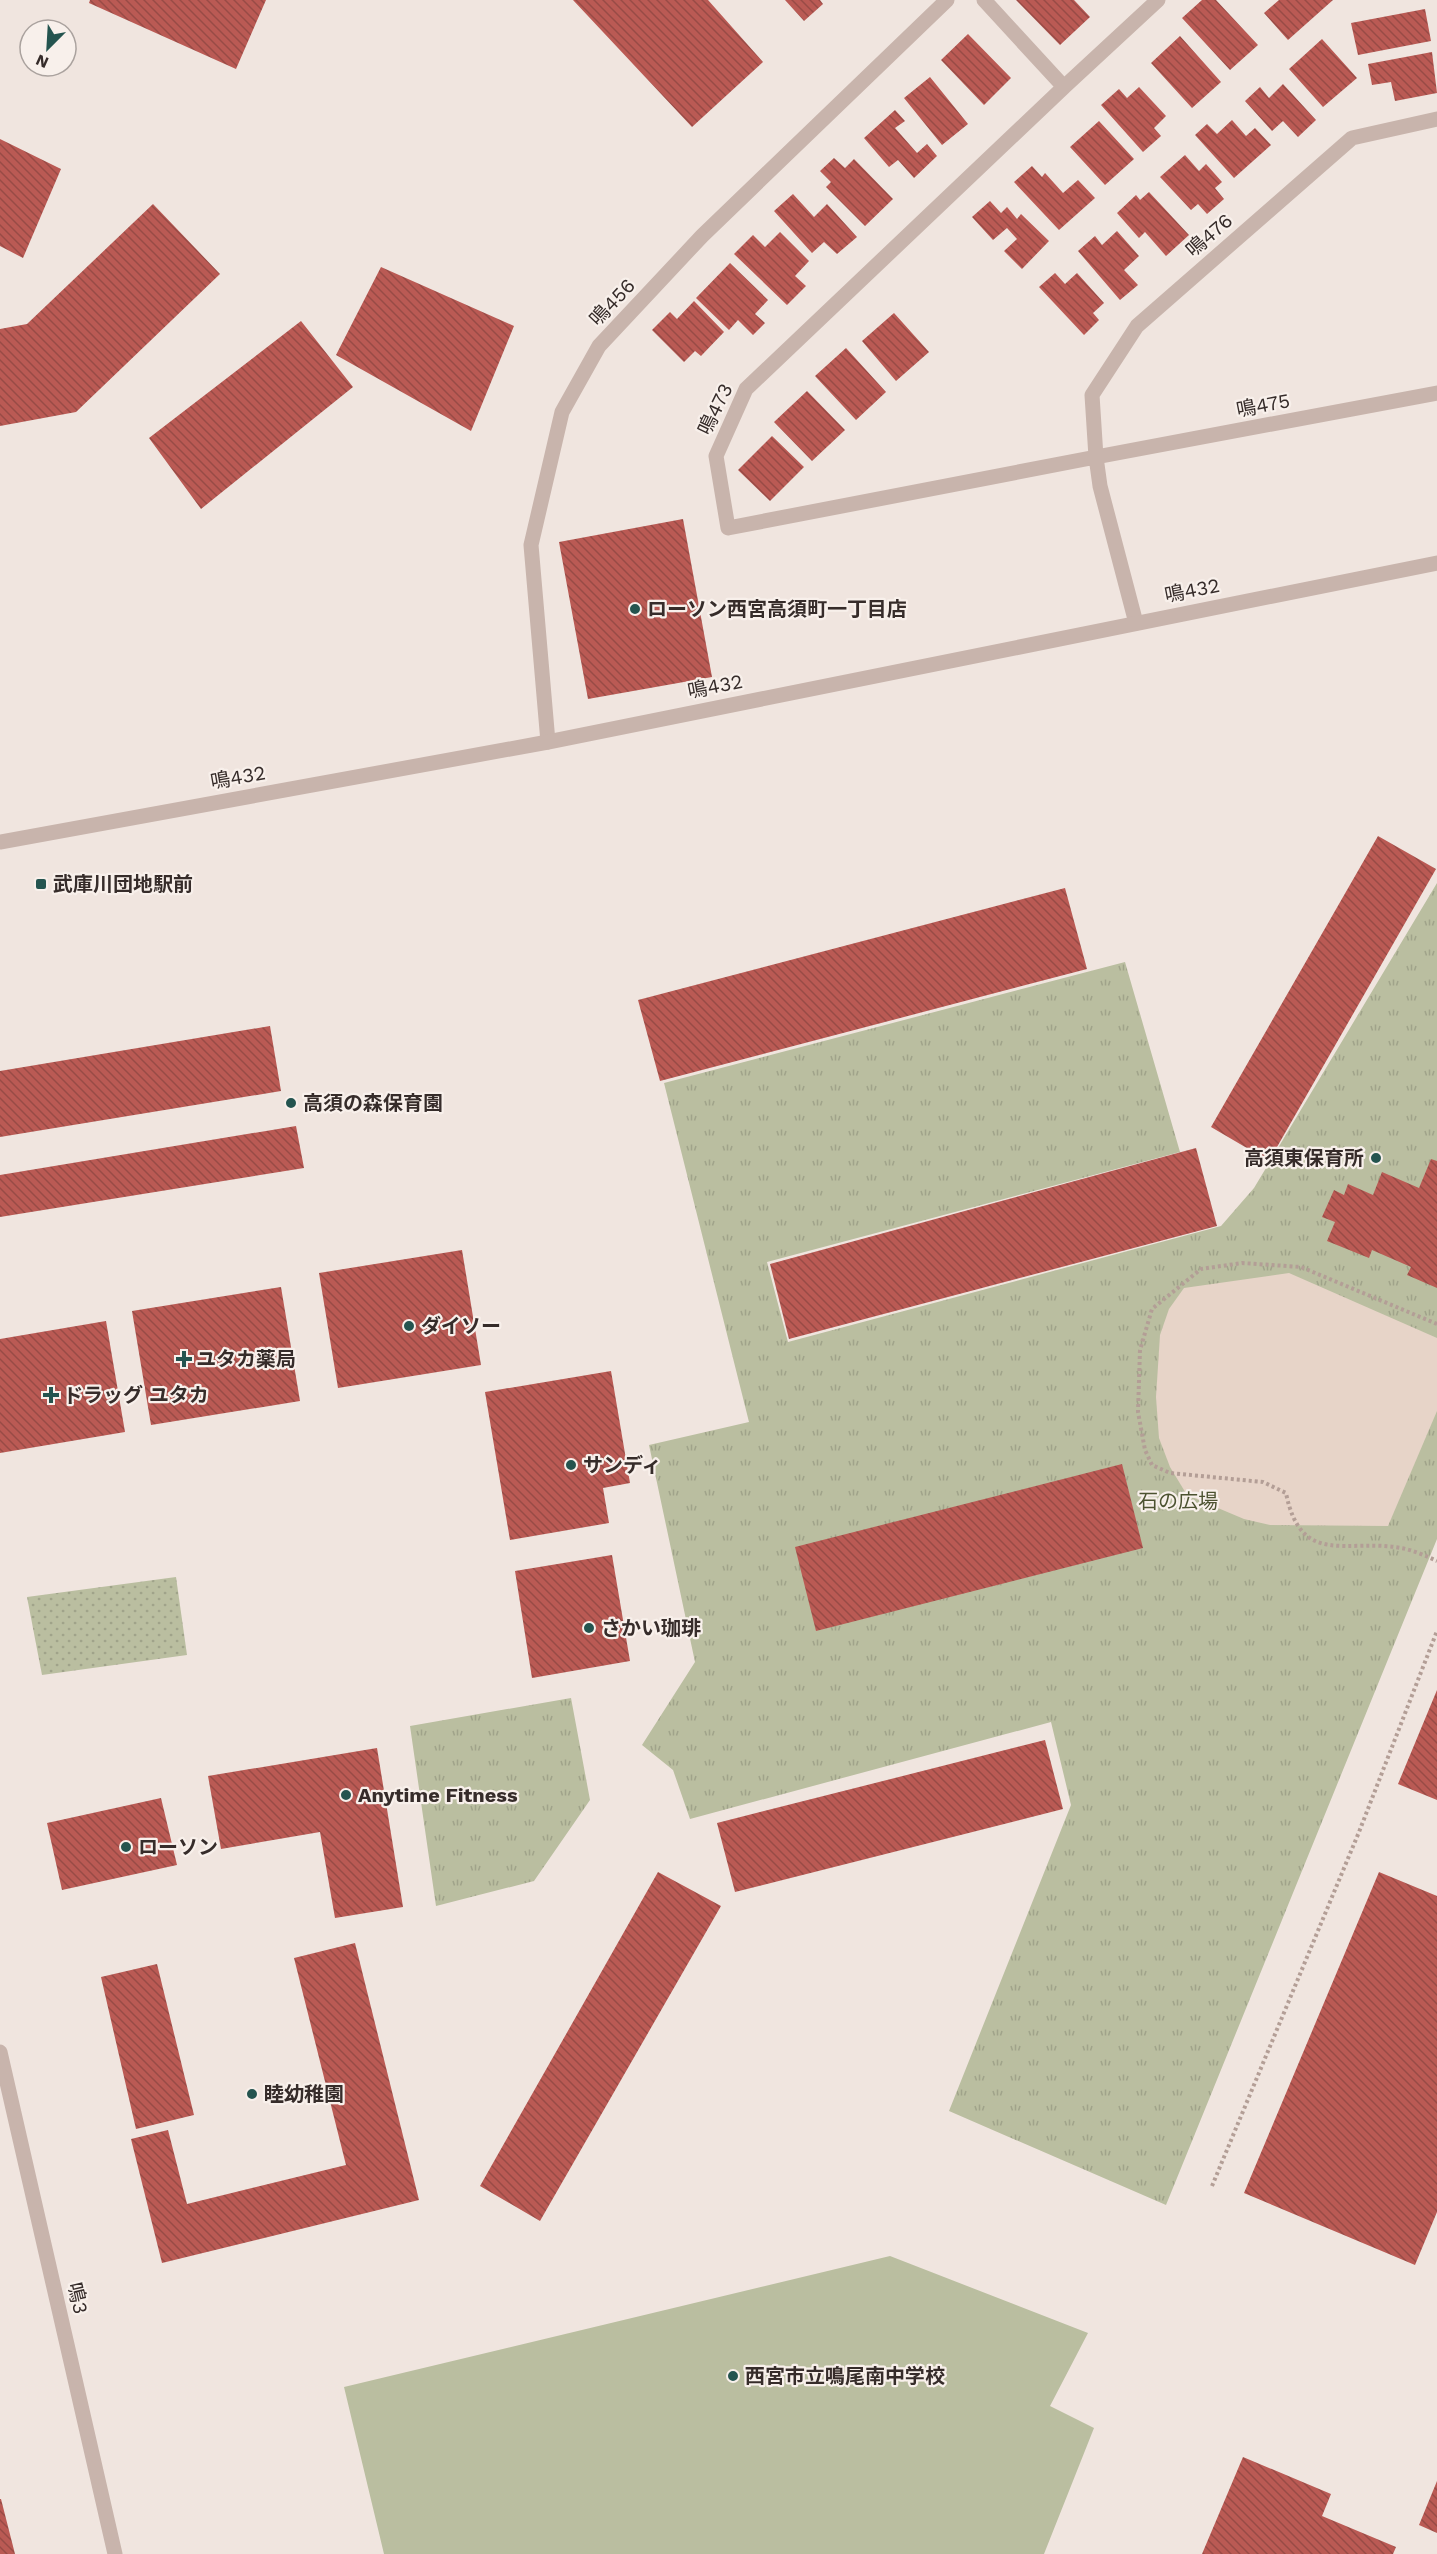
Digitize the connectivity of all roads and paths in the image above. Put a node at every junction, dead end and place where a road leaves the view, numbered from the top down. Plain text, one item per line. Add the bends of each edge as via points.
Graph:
1 (947, 0) edge
2 (984, 0) edge
3 (1158, 0) edge
4 (1064, 87) junction
5 (1437, 119) edge
6 (1437, 393) edge
7 (1096, 457) junction
8 (1437, 563) edge
9 (1136, 623) junction
10 (548, 742) junction
11 (0, 842) edge
12 (1437, 1324) edge
13 (1437, 1561) edge
14 (1437, 1631) edge
15 (0, 2052) edge
16 (1212, 2186) dead end
17 (115, 2554) edge

1 - 10 street, 鳴456 via 686,253 599,346 562,412 531,545
2 - 4 street
3 - 4 street
4 - 7 street, 鳴473 via 747,388 716,456 728,528
5 - 7 street, 鳴476 via 1352,138 1137,326 1092,395
6 - 7 street, 鳴475
7 - 9 street
8 - 9 street, 鳴432
9 - 10 street, 鳴432
10 - 11 street, 鳴432
12 - 13 path via 1301,1267 1242,1263 1201,1269 1152,1309 1140,1350 1138,1412 1152,1465 1170,1473 1263,1482 1286,1493 1291,1515 1305,1536 1330,1547 1402,1548
14 - 16 path via 1359,1832
15 - 17 street, 鳴3

